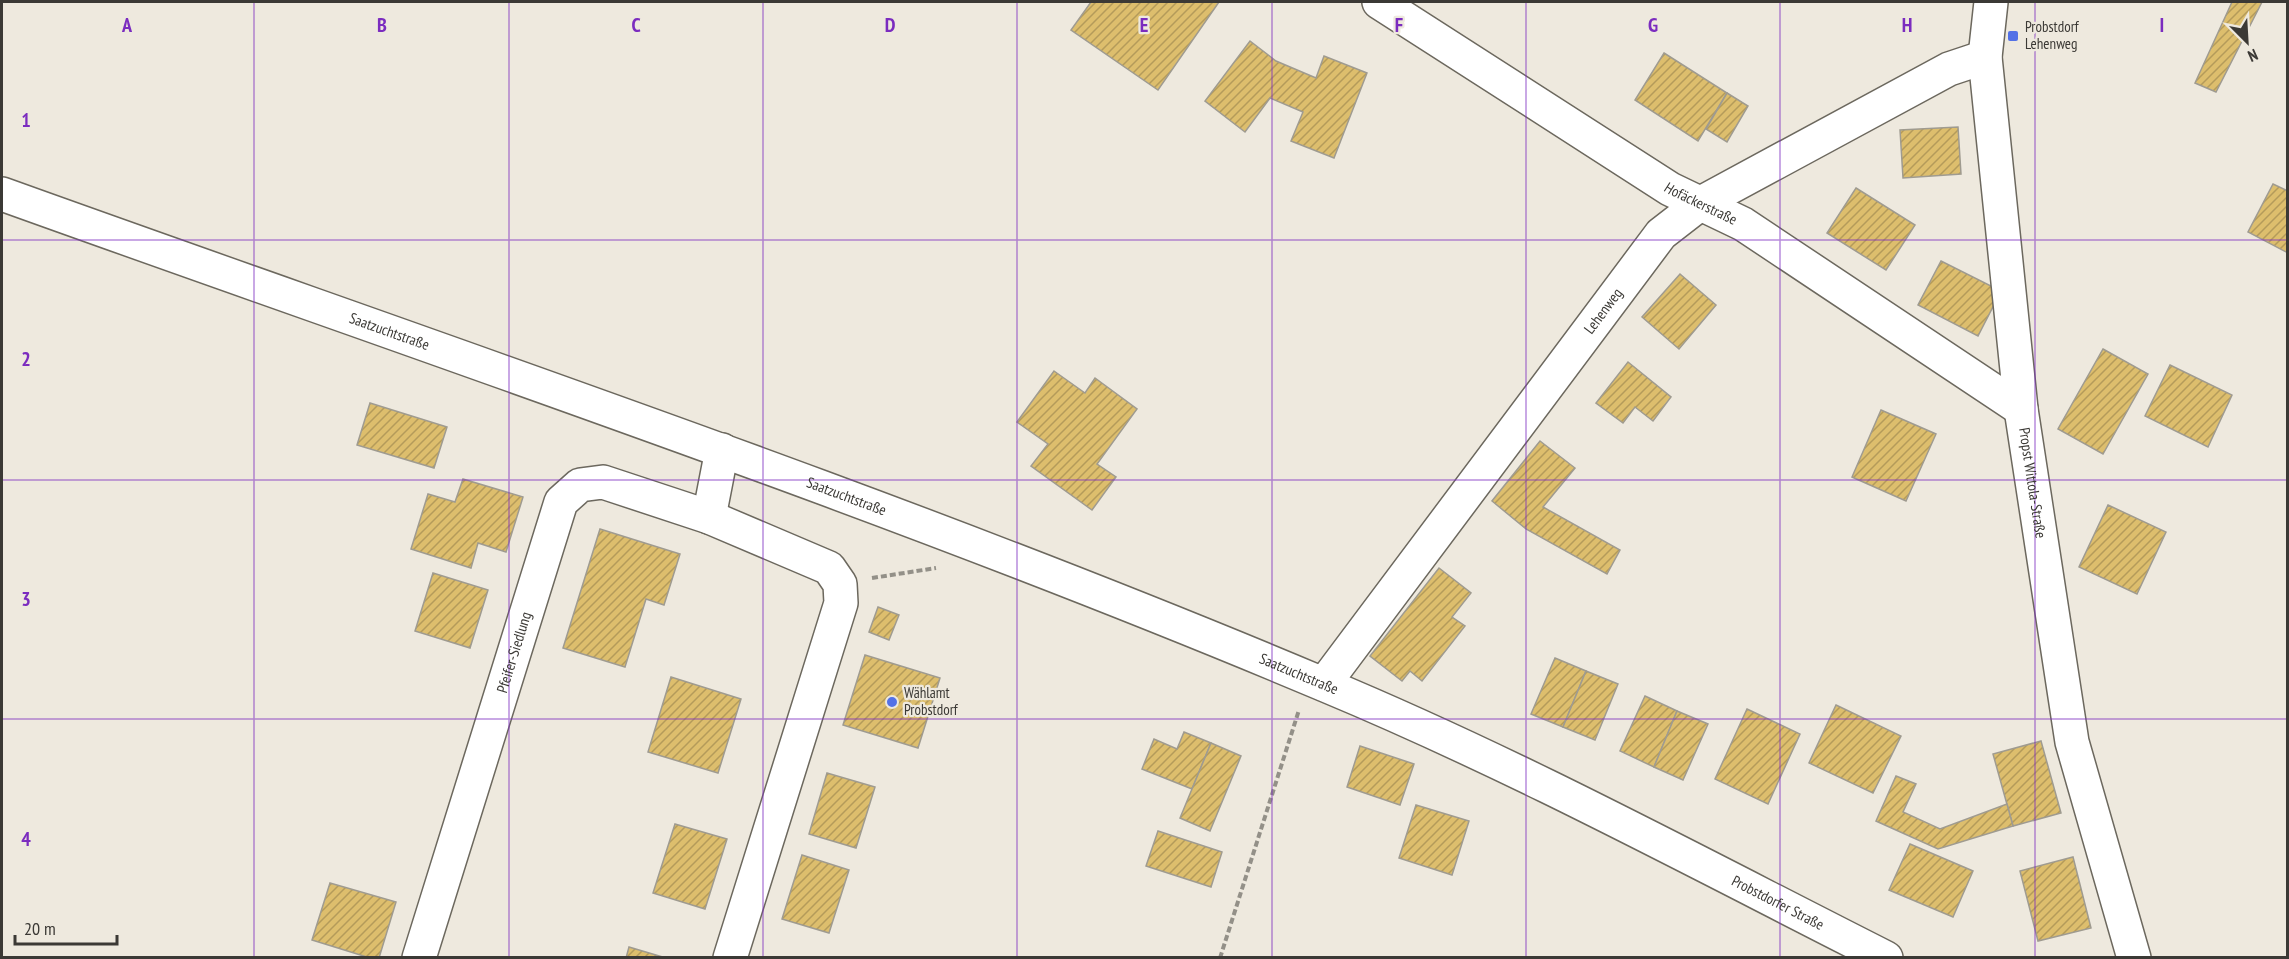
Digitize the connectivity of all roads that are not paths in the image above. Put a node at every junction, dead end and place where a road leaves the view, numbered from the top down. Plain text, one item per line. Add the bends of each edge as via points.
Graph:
1 (1379, 2) edge
2 (1991, 2) edge
3 (1985, 57) junction
4 (2, 194) edge
5 (1701, 203) junction
6 (2021, 409) junction
7 (722, 450) junction
8 (709, 517) junction
9 (1324, 684) junction
10 (1670, 849) joint
11 (419, 957) edge
12 (730, 957) edge
13 (1886, 957) edge
14 (2134, 957) edge

1 - 5 street, Hofäckerstraße via 1670,189
2 - 3 street, Propst Wittola-Straße
3 - 5 street, Lehenweg via 1949,69
3 - 6 street, Propst Wittola-Straße
4 - 7 street, Saatzuchtstraße
5 - 6 street, Hofäckerstraße via 1743,224
5 - 9 street, Lehenweg via 1661,234
6 - 14 street, Propst Wittola-Straße via 2072,742
7 - 8 street
7 - 9 street, Saatzuchtstraße via 836,490
8 - 11 street, Pfeifer-Siedlung via 603,482 580,485 561,502
8 - 12 street, Pfeifer-Siedlung via 829,568 840,584 841,603
9 - 10 street, Saatzuchtstraße via 1474,750
10 - 13 street, Probstdorfer Straße

